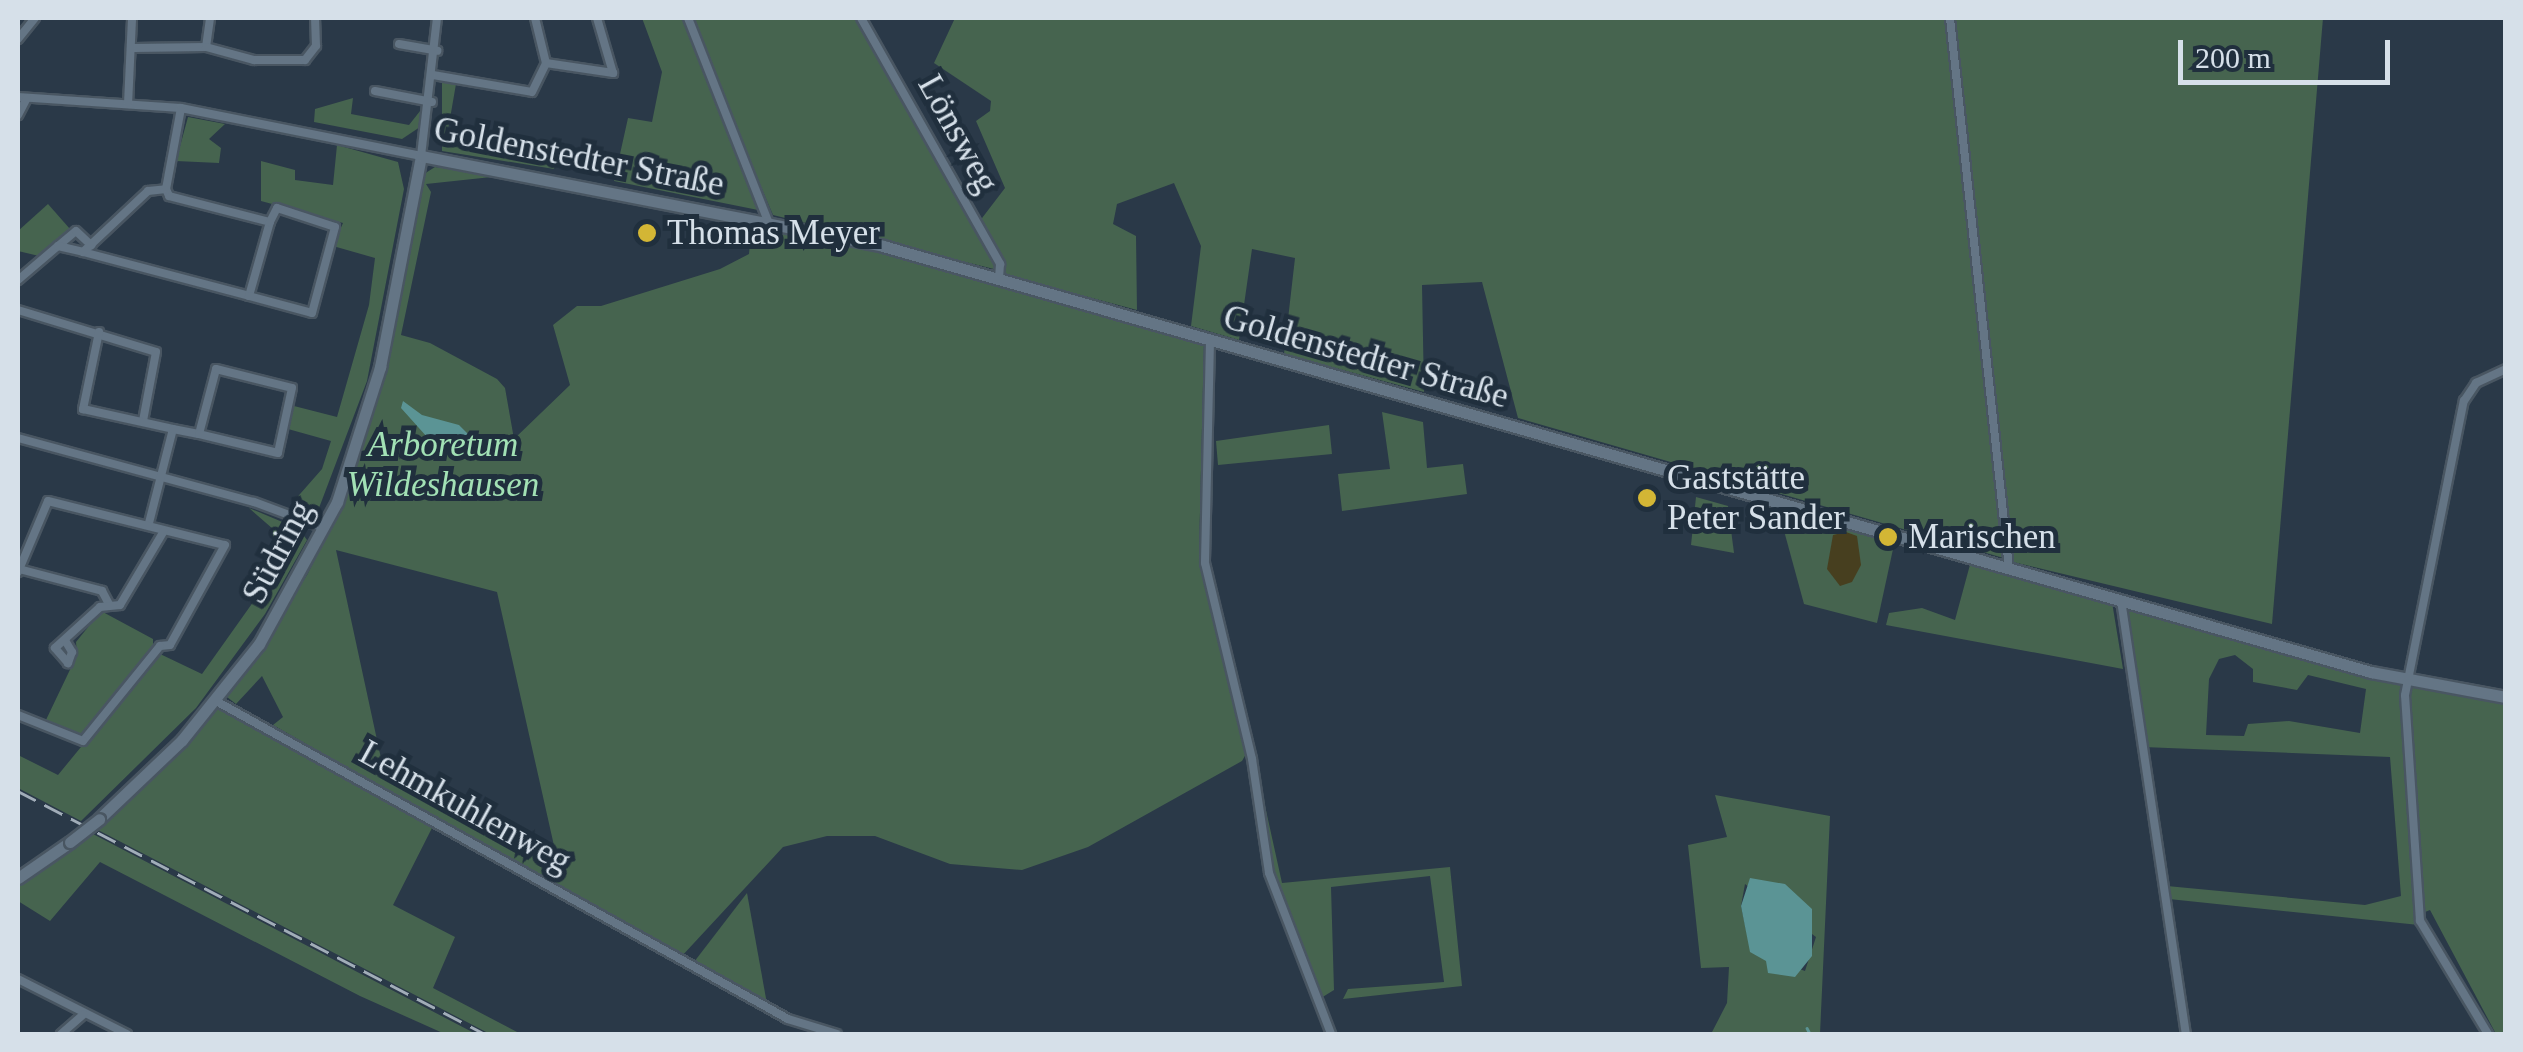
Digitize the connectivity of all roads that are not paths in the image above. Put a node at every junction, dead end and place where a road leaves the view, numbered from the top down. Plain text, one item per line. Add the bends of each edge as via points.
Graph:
1 (35, 18) edge
2 (132, 18) edge
3 (210, 18) edge
4 (315, 18) edge
5 (437, 18) edge
6 (534, 18) edge
7 (598, 18) edge
8 (688, 18) edge
9 (861, 18) edge
10 (1950, 18) edge
11 (18, 39) edge
12 (399, 44) dead end
13 (206, 47) junction
14 (134, 48) junction
15 (436, 51) junction
16 (546, 63) junction
17 (433, 75) junction
18 (375, 91) dead end
19 (22, 97) edge
20 (432, 102) junction
21 (128, 104) junction
22 (181, 108) junction
23 (18, 115) edge
24 (421, 156) junction
25 (166, 189) junction
26 (768, 221) junction
27 (270, 222) junction
28 (58, 246) junction
29 (87, 249) junction
30 (18, 280) edge
31 (1000, 280) junction
32 (249, 296) junction
33 (18, 310) edge
34 (99, 332) junction
35 (1210, 341) junction
36 (2506, 369) edge
37 (143, 421) junction
38 (173, 429) junction
39 (200, 434) junction
40 (18, 438) edge
41 (160, 478) junction
42 (149, 523) junction
43 (324, 528) junction
44 (164, 531) junction
45 (2009, 568) junction
46 (18, 570) edge
47 (2121, 600) junction
48 (109, 604) junction
49 (66, 642) dead end
50 (2408, 681) junction
51 (2506, 697) edge
52 (216, 700) junction
53 (18, 715) edge
54 (18, 878) edge
55 (18, 979) edge
56 (84, 1014) junction
57 (60, 1034) edge
58 (127, 1034) edge
59 (837, 1034) edge
60 (1331, 1034) edge
61 (2186, 1034) edge
62 (2488, 1034) edge

1 - 11 street
2 - 14 street
3 - 13 street
4 - 13 street via 316,46 305,60 254,60
5 - 15 street
6 - 16 street
7 - 16 street via 613,73
8 - 26 street
9 - 31 street, Lönsweg via 1000,264
10 - 45 street
12 - 15 street
13 - 14 street
14 - 21 street
15 - 17 street
16 - 17 street via 532,92
17 - 20 street
18 - 20 street
19 - 21 street, Goldenstedter Straße
19 - 23 street
20 - 24 street
21 - 22 street, Goldenstedter Straße
22 - 24 street, Goldenstedter Straße
22 - 25 street
24 - 26 main road, Goldenstedter Straße
24 - 43 main road, Südring via 380,368 354,459
25 - 27 street via 169,196
25 - 29 street via 148,191
26 - 31 main road, Goldenstedter Straße
27 - 32 street
27 - 32 street via 277,208 336,226 312,314
28 - 29 street
28 - 29 street via 76,231
28 - 30 street
29 - 32 street
31 - 35 main road, Goldenstedter Straße
33 - 34 street
34 - 37 street via 160,357
34 - 37 street via 80,404
35 - 45 main road, Goldenstedter Straße
35 - 60 street via 1206,563 1252,759 1269,873
36 - 50 street via 2476,383 2464,401
37 - 38 street
38 - 39 street
38 - 41 street
39 - 39 street via 220,367 292,388 278,453
40 - 41 street
41 - 42 street
41 - 43 street
42 - 44 street
42 - 46 street via 133,525 48,502
43 - 52 main road, Südring via 278,616
44 - 48 street via 130,594 120,605
44 - 53 street via 226,545 170,645 160,646 83,742
45 - 47 main road, Goldenstedter Straße
46 - 48 street via 102,591
47 - 50 main road, Goldenstedter Straße
47 - 61 street
48 - 49 street
50 - 51 main road, Goldenstedter Straße
50 - 62 street via 2416,907
52 - 54 main road, Südring, bridge via 98,819
52 - 59 street, Lehmkuhlenweg via 788,1019
55 - 56 street
56 - 57 street
56 - 58 street

